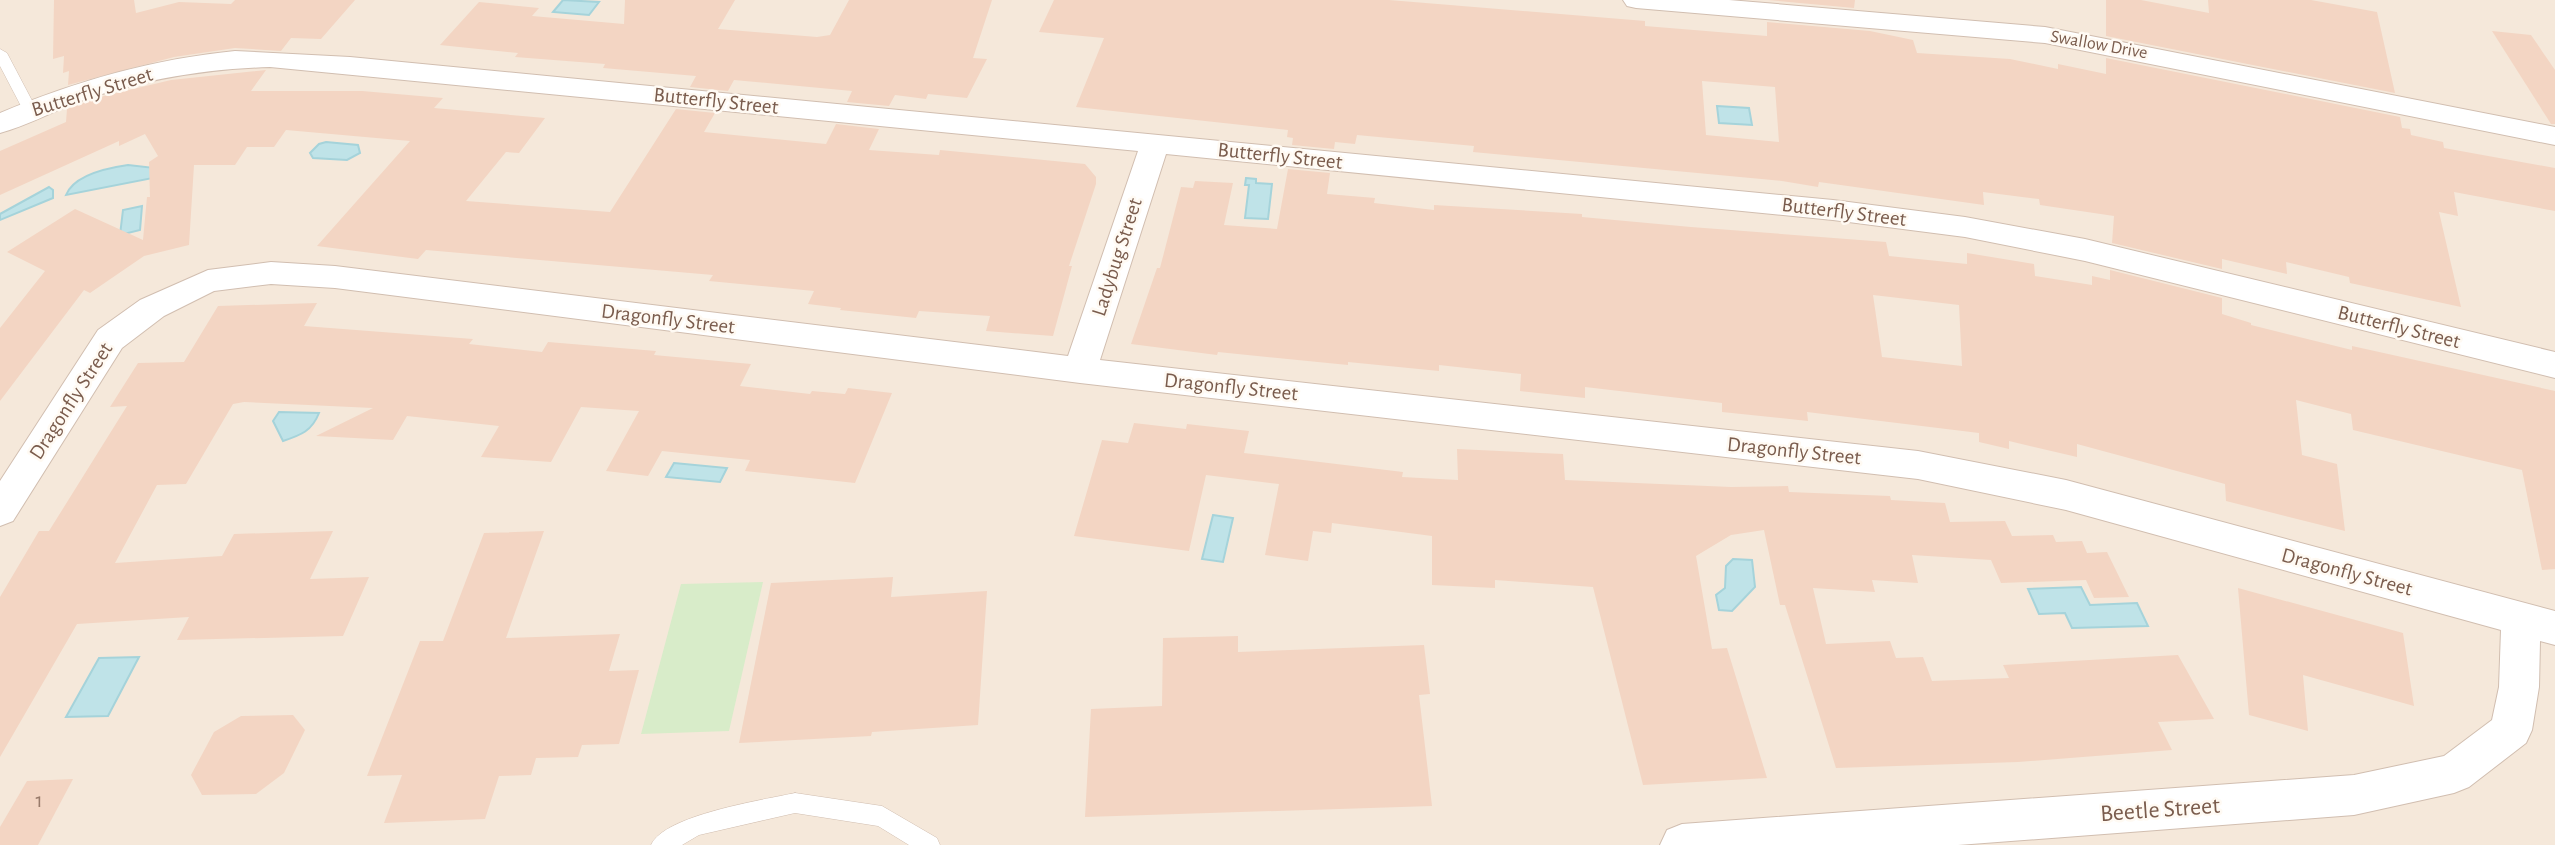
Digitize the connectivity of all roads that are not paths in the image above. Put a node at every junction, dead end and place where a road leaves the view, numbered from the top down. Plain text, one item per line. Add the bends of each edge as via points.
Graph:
1 (1636, 0) edge
2 (0, 54) edge
3 (30, 110) junction
4 (0, 124) edge
5 (2555, 136) edge
6 (1155, 144) junction
7 (2555, 365) edge
8 (1080, 370) junction
9 (0, 512) edge
10 (2538, 624) edge
11 (662, 845) edge
12 (929, 845) edge
13 (1682, 845) edge

1 - 5 street, Swallow Drive via 2045,36
2 - 3 lane
3 - 4 street, Butterfly Street
3 - 6 street, Butterfly Street via 117,80 198,64 269,59
6 - 7 street, Butterfly Street via 1965,227 2085,250
6 - 8 street, Ladybug Street
8 - 9 street, Dragonfly Street via 335,277 271,274 208,281 152,308 110,339
8 - 10 street, Dragonfly Street via 1918,465 2066,495
10 - 13 street, Beetle Street via 2511,730 2454,773 2354,795
11 - 12 lane via 695,826 795,803 882,816

